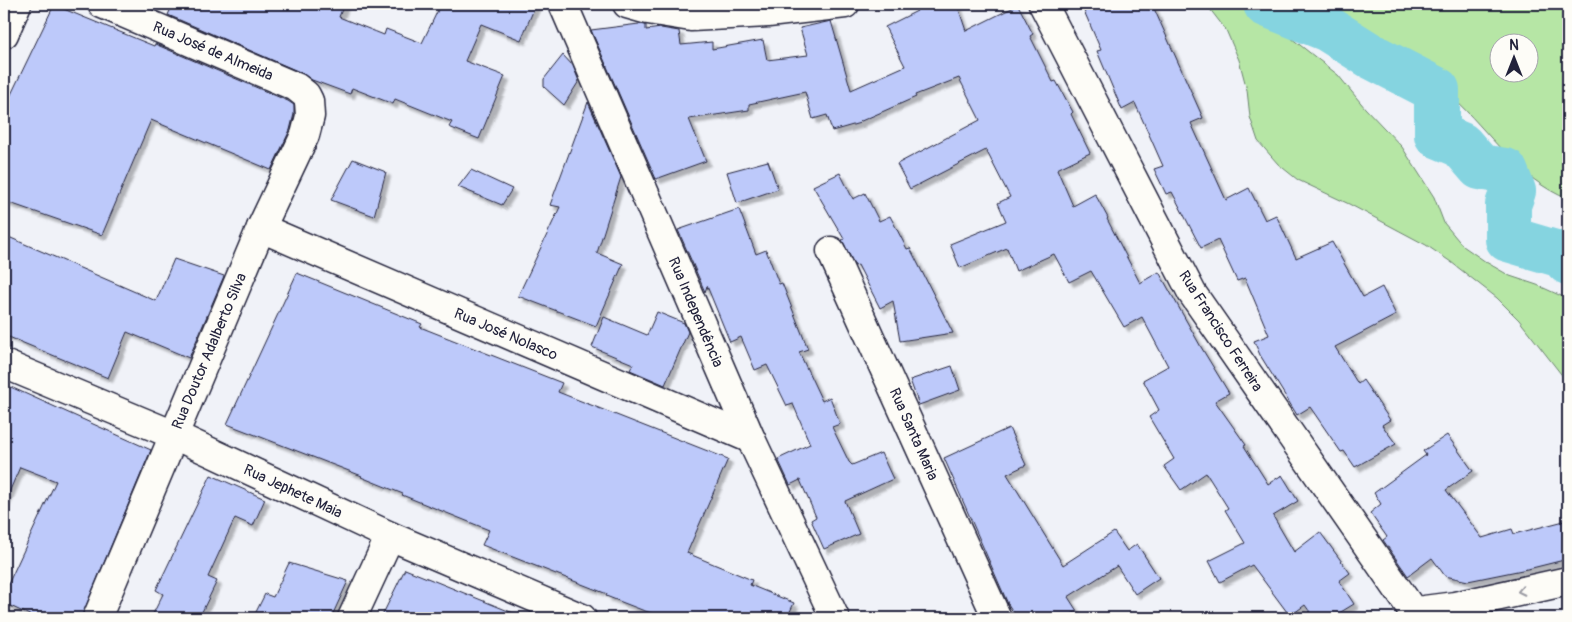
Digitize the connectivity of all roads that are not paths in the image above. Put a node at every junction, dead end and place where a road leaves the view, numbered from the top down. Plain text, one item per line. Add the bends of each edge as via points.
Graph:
1 (17, 4) edge
2 (102, 4) edge
3 (563, 4) edge
4 (627, 4) edge
5 (845, 4) edge
6 (1042, 4) edge
7 (4, 34) edge
8 (296, 87) joint
9 (261, 228) junction
10 (831, 250) dead end
11 (4, 364) edge
12 (174, 435) junction
13 (751, 439) junction
14 (390, 536) junction
15 (1568, 581) edge
16 (1414, 616) edge
17 (97, 618) edge
18 (352, 618) edge
19 (582, 618) edge
20 (834, 618) edge
21 (997, 618) edge

1 - 7 street
2 - 8 street, Rua José de Almeida
3 - 13 street, Rua Independência
4 - 5 street via 690,17 768,13
6 - 16 street, Rua Francisco Ferreira via 1192,293
8 - 9 street, Rua Doutor Adalberto Silva via 309,101 309,122
9 - 12 street, Rua Doutor Adalberto Silva
9 - 13 street, Rua José Nolasco
10 - 21 street, Rua Santa Maria
11 - 12 street, Rua Jephete Maia
12 - 14 street, Rua Jephete Maia
12 - 17 street, Rua Doutor Adalberto Silva
13 - 20 street, Rua Independência
14 - 18 street
14 - 19 street, Rua Jephete Maia
15 -> 16 street via 1424,610

